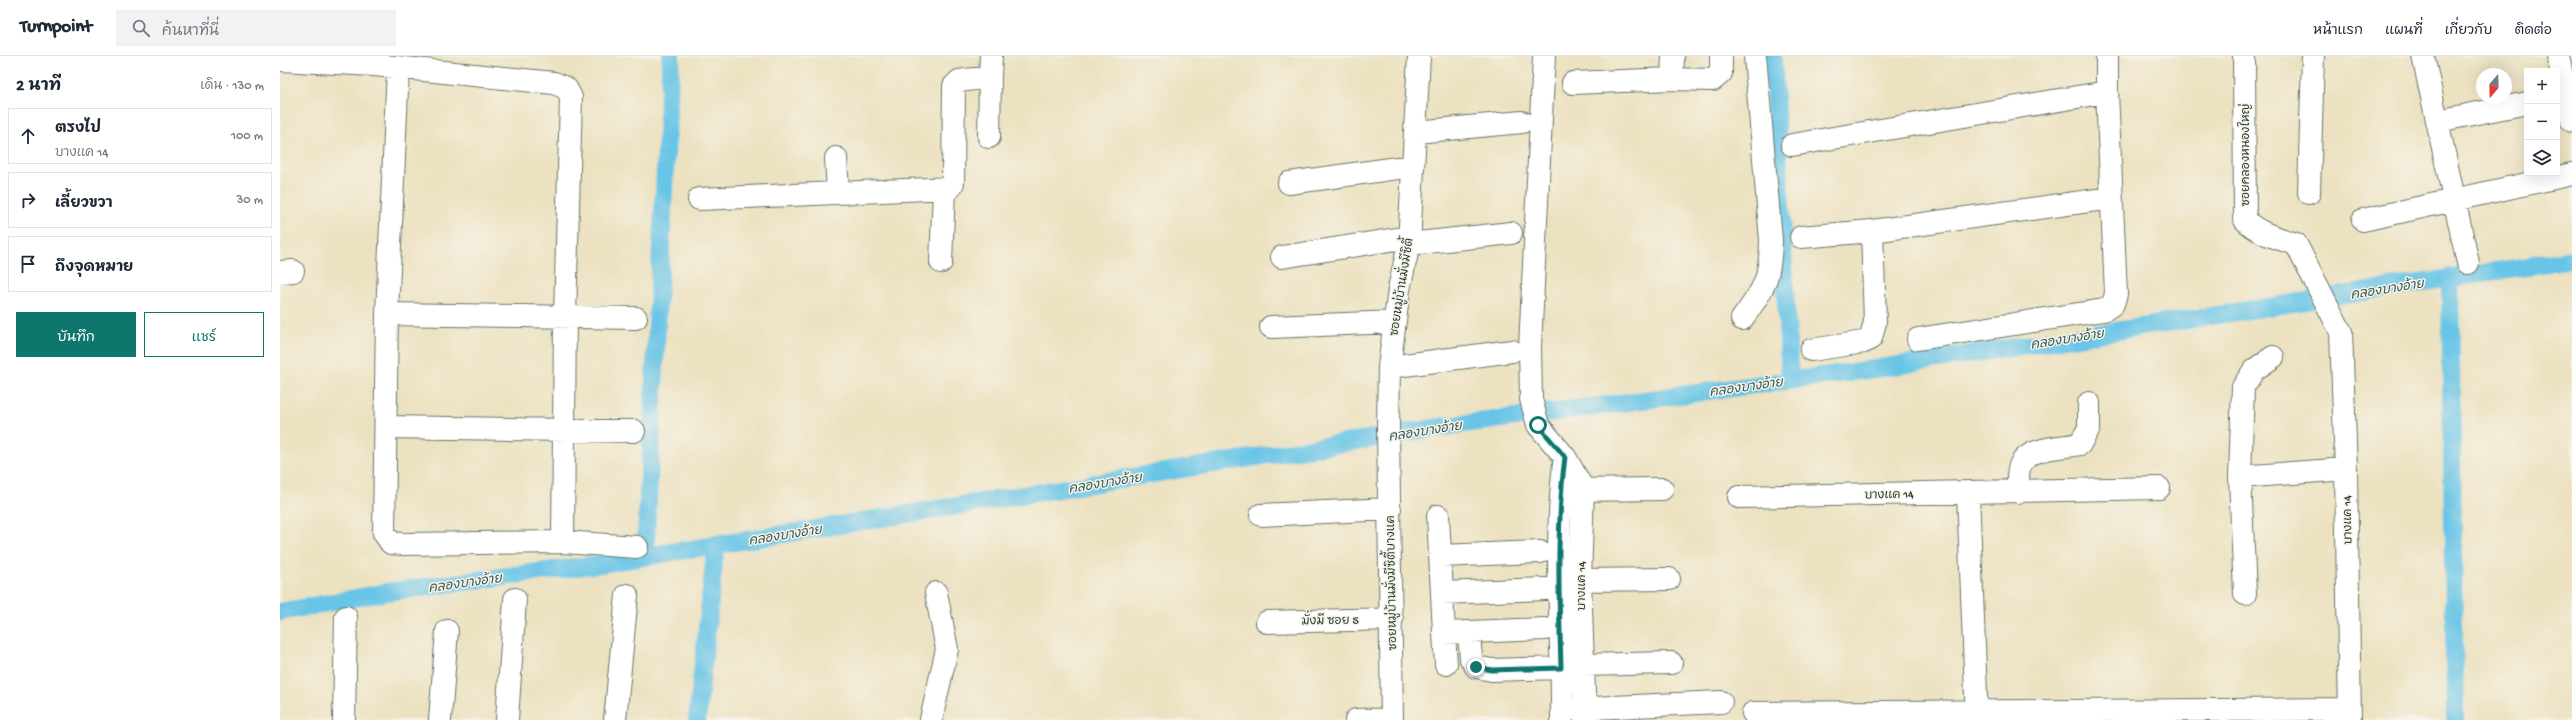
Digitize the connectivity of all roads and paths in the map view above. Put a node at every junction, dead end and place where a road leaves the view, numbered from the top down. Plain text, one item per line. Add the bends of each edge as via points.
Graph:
1 (1419, 56) edge
2 (1544, 56) edge
3 (1673, 56) edge
4 (1721, 56) edge
5 (1755, 56) edge
6 (2107, 56) edge
7 (2244, 56) edge
8 (2313, 56) edge
9 (2423, 56) edge
10 (2558, 56) edge
11 (280, 60) edge
12 (374, 60) edge
13 (991, 66) edge
14 (398, 67) junction
15 (1672, 79) junction
16 (1573, 83) dead end
17 (2107, 92) junction
18 (2562, 96) edge
19 (2524, 104) edge
20 (2438, 121) junction
21 (2572, 121) edge
22 (1522, 122) dead end
23 (1416, 132) junction
24 (989, 137) dead end
25 (1792, 145) dead end
26 (836, 158) dead end
27 (1412, 166) junction
28 (2572, 174) edge
29 (1288, 183) dead end
30 (944, 190) junction
31 (838, 193) junction
32 (2309, 194) dead end
33 (2111, 198) junction
34 (699, 199) dead end
35 (2455, 199) junction
36 (2364, 220) dead end
37 (1872, 232) junction
38 (1511, 233) dead end
39 (1801, 237) dead end
40 (1409, 241) junction
41 (1282, 257) dead end
42 (941, 262) dead end
43 (2468, 263) dead end
44 (387, 314) junction
45 (565, 317) junction
46 (636, 318) dead end
47 (1742, 320) dead end
48 (1394, 322) junction
49 (1272, 327) dead end
50 (2341, 332) joint
51 (1918, 339) dead end
52 (1811, 350) dead end
53 (1512, 351) dead end
54 (2273, 357) dead end
55 (1389, 367) junction
56 (2089, 403) dead end
57 (386, 427) junction
58 (564, 430) junction
59 (634, 431) dead end
60 (1388, 447) joint
61 (1565, 457) junction
62 (2346, 469) junction
63 (2240, 477) junction
64 (2158, 488) dead end
65 (1583, 489) junction
66 (1662, 489) dead end
67 (1560, 490) junction
68 (2018, 492) junction
69 (1968, 493) junction
70 (1738, 497) dead end
71 (1390, 509) junction
72 (1261, 515) dead end
73 (1438, 516) dead end
74 (563, 542) junction
75 (637, 547) dead end
76 (1540, 552) dead end
77 (1440, 556) junction
78 (1669, 579) dead end
79 (1580, 584) junction
80 (1552, 589) junction
81 (936, 593) dead end
82 (1442, 593) junction
83 (2245, 594) dead end
84 (627, 595) dead end
85 (514, 599) dead end
86 (346, 617) dead end
87 (1392, 618) junction
88 (1267, 622) dead end
89 (1545, 629) dead end
90 (447, 631) dead end
91 (1469, 632) junction
92 (1444, 633) junction
93 (1671, 663) dead end
94 (1446, 664) dead end
95 (1582, 665) junction
96 (1561, 668) junction
97 (1722, 702) dead end
98 (1753, 713) dead end
99 (1562, 714) edge
100 (1585, 714) edge
101 (2350, 714) edge
102 (1977, 716) edge
103 (344, 720) edge
104 (440, 720) edge
105 (507, 720) edge
106 (615, 720) edge
107 (931, 720) edge
108 (1356, 720) edge
109 (1392, 720) edge

1 - 23 street, ซอยหมู่บ้านมั่งมีซิตี้
2 - 61 street via 1530,347 1531,399 1538,425
3 - 15 street
4 - 15 street via 1721,73 1718,78
5 - 47 street via 1771,240 1770,268 1761,293
6 - 17 street
7 - 50 street, ซอยคลองหนองใหญ่ via 2245,220 2254,229 2296,244
8 - 32 street
9 - 20 street
10 - 18 street
11 - 12 street
12 - 14 street
13 - 24 street
13 - 30 street via 959,81 954,86 953,183 950,188
14 - 44 street
14 - 45 street via 554,83 566,88 571,97
15 - 16 street
17 - 25 street
17 - 33 street
18 - 21 street
19 - 20 street
20 - 35 street
22 - 23 street
23 - 27 street, ซอยหมู่บ้านมั่งมีซิตี้
26 - 31 street
27 - 29 street
27 - 40 street, ซอยหมู่บ้านมั่งมีซิตี้
28 - 35 street
30 - 31 street
30 - 42 street
31 - 34 street
33 - 37 street
33 - 51 street via 2116,294 2113,304 2104,310
35 - 36 street
35 - 43 street
37 - 39 street
37 - 52 street via 1875,322 1871,338 1864,342
38 - 40 street
40 - 41 street
40 - 48 street, ซอยหมู่บ้านมั่งมีซิตี้
44 - 45 street
44 - 57 street
45 - 46 street
45 - 58 street
48 - 49 street
48 - 55 street, ซอยหมู่บ้านมั่งมีซิตี้
50 - 62 street, บางแค 14
53 - 55 street
54 - 63 street via 2254,370 2243,387
55 - 60 street, ซอยหมู่บ้านมั่งมีซิตี้
56 - 68 street via 2089,428 2080,444 2034,452 2024,459 2019,469
57 - 58 street
57 - 74 street via 384,533 392,543
58 - 59 street
58 - 74 street
60 - 71 street, ซอยหมู่บ้านมั่งมีซิตี้บางแค
61 - 65 street
61 - 67 street, บางแค 14
62 - 63 street
62 - 101 street, บางแค 14
63 - 83 street
64 - 68 street, บางแค 14
65 - 66 street
65 - 67 street
65 - 79 street, บางแค 14
67 - 80 street, บางแค 14
68 - 69 street, บางแค 14
69 - 70 street, บางแค 14
69 - 102 street
71 - 72 street
71 - 87 street, ซอยหมู่บ้านมั่งมีซิตี้บางแค
73 - 77 street
74 - 75 street
76 - 77 street
77 - 82 street
78 - 79 street
79 - 80 street
79 - 95 street, บางแค 14
80 - 82 street
80 - 96 street, บางแค 14
81 - 107 street via 947,649
82 - 92 street
84 - 106 street
85 - 105 street
86 - 103 street
87 - 88 street, มั่งมี ซอย 5
87 - 109 street, ซอยหมู่บ้านมั่งมีซิตี้บางแค
89 - 91 street
90 - 104 street
91 - 92 street
91 - 96 street via 1471,659 1476,667 1492,670
92 - 94 street
93 - 95 street
95 - 100 street, บางแค 14
96 - 99 street, บางแค 14
97 - 100 street
98 - 102 street, บางแค 14
99 - 100 street
101 - 102 street, บางแค 14
108 - 109 street

